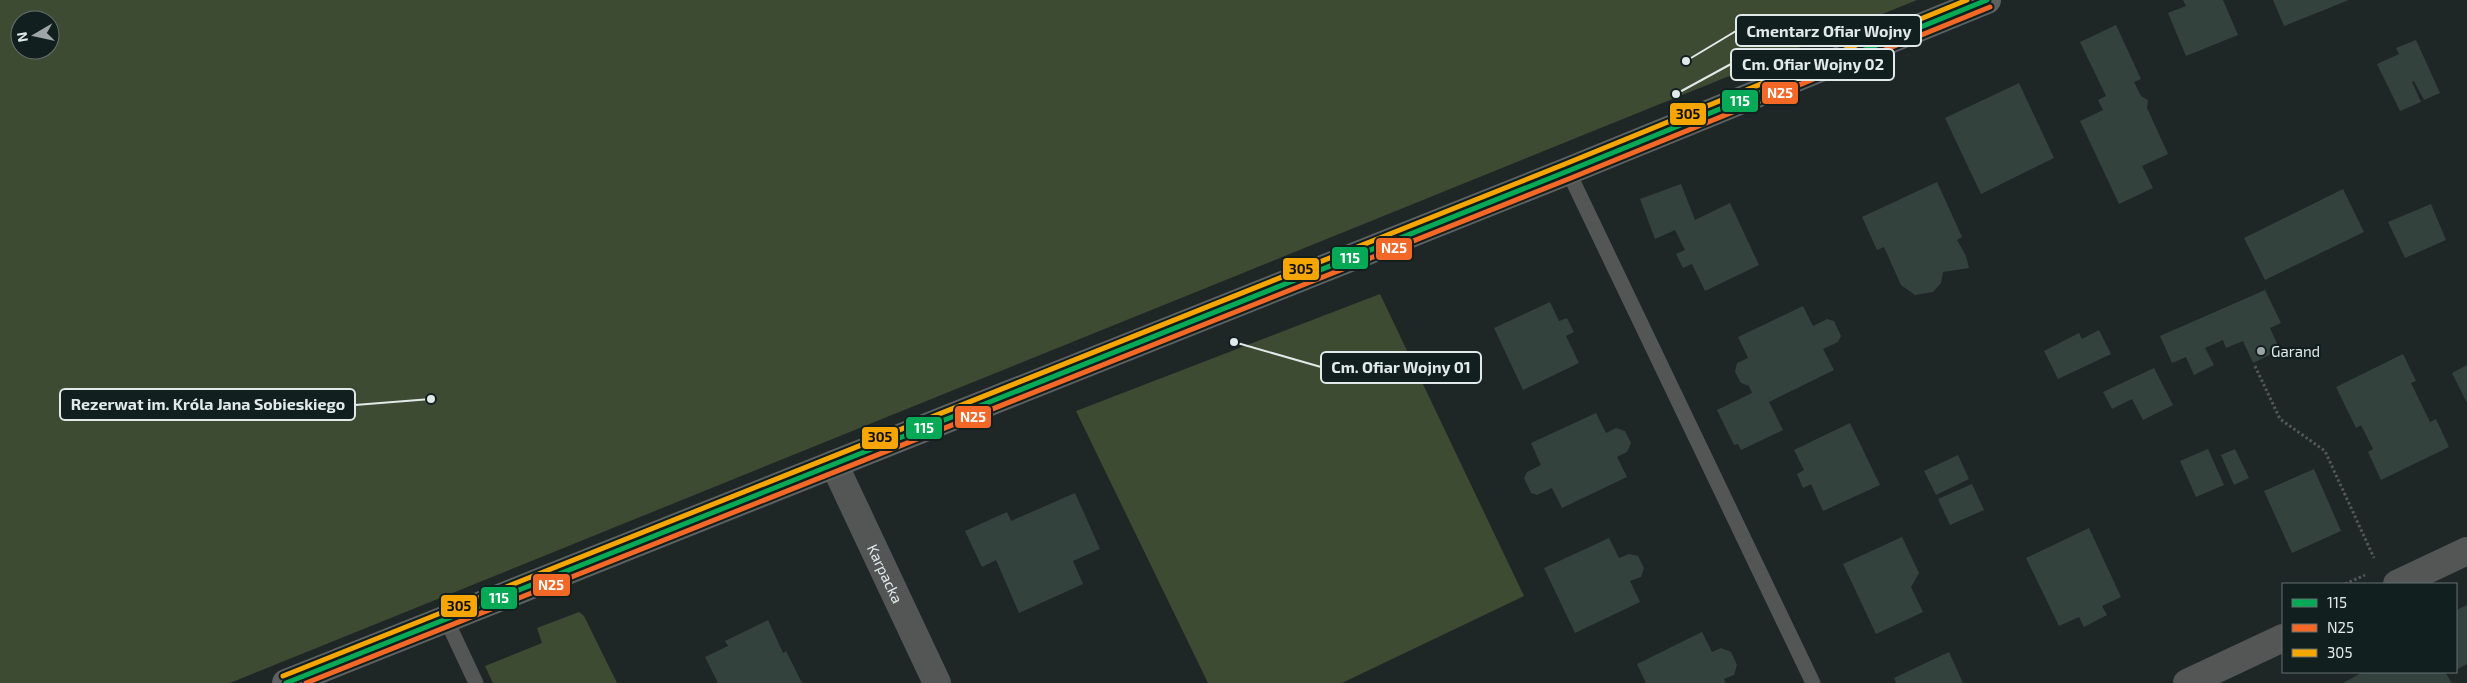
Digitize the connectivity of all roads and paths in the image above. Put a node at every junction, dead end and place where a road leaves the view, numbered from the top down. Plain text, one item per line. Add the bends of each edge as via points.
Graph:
1 (1987, 0) edge
2 (1568, 171) junction
3 (2255, 366) dead end
4 (834, 464) junction
5 (2467, 551) edge
6 (2376, 562) dead end
7 (2399, 583) edge
8 (446, 619) junction
9 (2282, 638) edge
10 (286, 683) edge
11 (476, 683) edge
12 (937, 683) edge
13 (1813, 683) edge
14 (2187, 683) edge

1 - 2 street
2 - 4 street
2 - 13 lane
3 - 6 path via 2280,418 2325,451
4 - 8 street
4 - 12 street, Karpacka
5 - 7 street
8 - 10 street
8 - 11 lane
9 - 14 street

